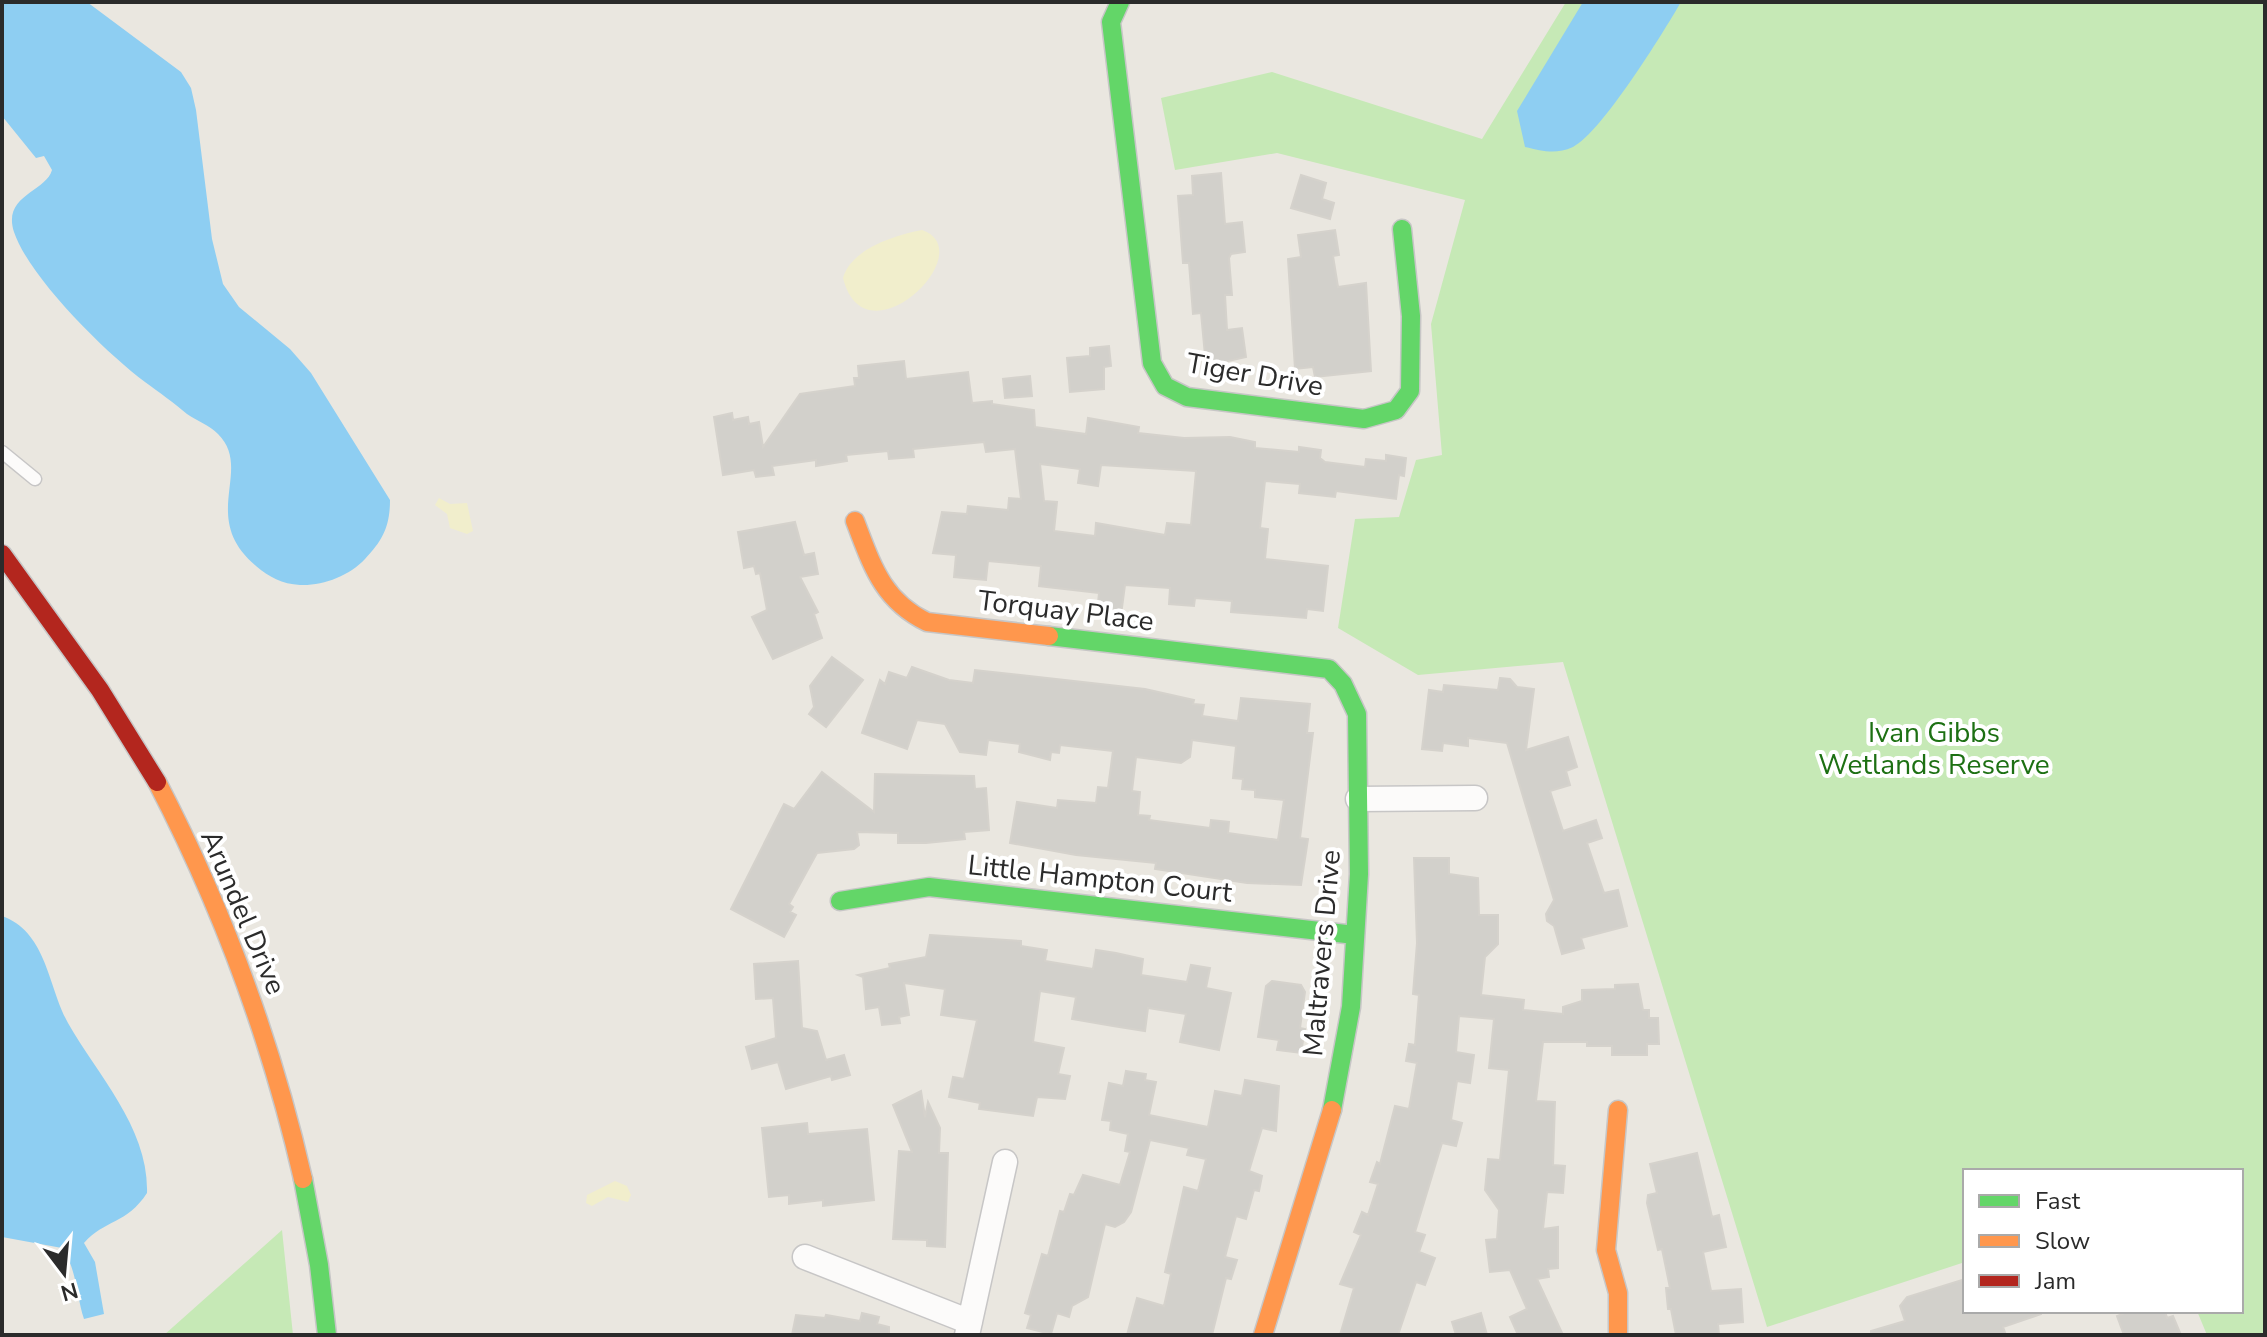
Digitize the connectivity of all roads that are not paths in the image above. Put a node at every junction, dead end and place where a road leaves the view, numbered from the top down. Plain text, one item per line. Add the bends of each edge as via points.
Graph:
1 (1120, 2) edge
2 (1402, 229) dead end
3 (2, 452) edge
4 (35, 479) dead end
5 (855, 521) dead end
6 (2, 554) edge
7 (1329, 669) joint
8 (1475, 798) dead end
9 (1358, 799) junction
10 (840, 901) dead end
11 (1355, 935) junction
12 (1618, 1110) dead end
13 (1005, 1162) dead end
14 (805, 1257) dead end
15 (969, 1329) edge
16 (327, 1335) edge
17 (1263, 1335) edge
18 (1618, 1335) edge

1 - 2 street, Tiger Drive via 1111,22 1112,37 1152,363 1165,386 1187,397 1364,419 1396,410 1410,391 1411,316
3 - 4 lane
5 - 7 street, Torquay Place via 883,590 900,611 927,622
6 - 16 street, Arundel Drive via 102,692 154,776 224,927 287,1119 309,1210
7 - 9 street, Maltravers Drive via 1357,714
8 - 9 street
9 - 11 street, Maltravers Drive
10 - 11 street, Little Hampton Court via 929,887
11 - 17 street, Maltravers Drive via 1351,1007 1333,1108
12 - 18 street via 1606,1250 1618,1293
13 - 15 street
14 - 15 street

